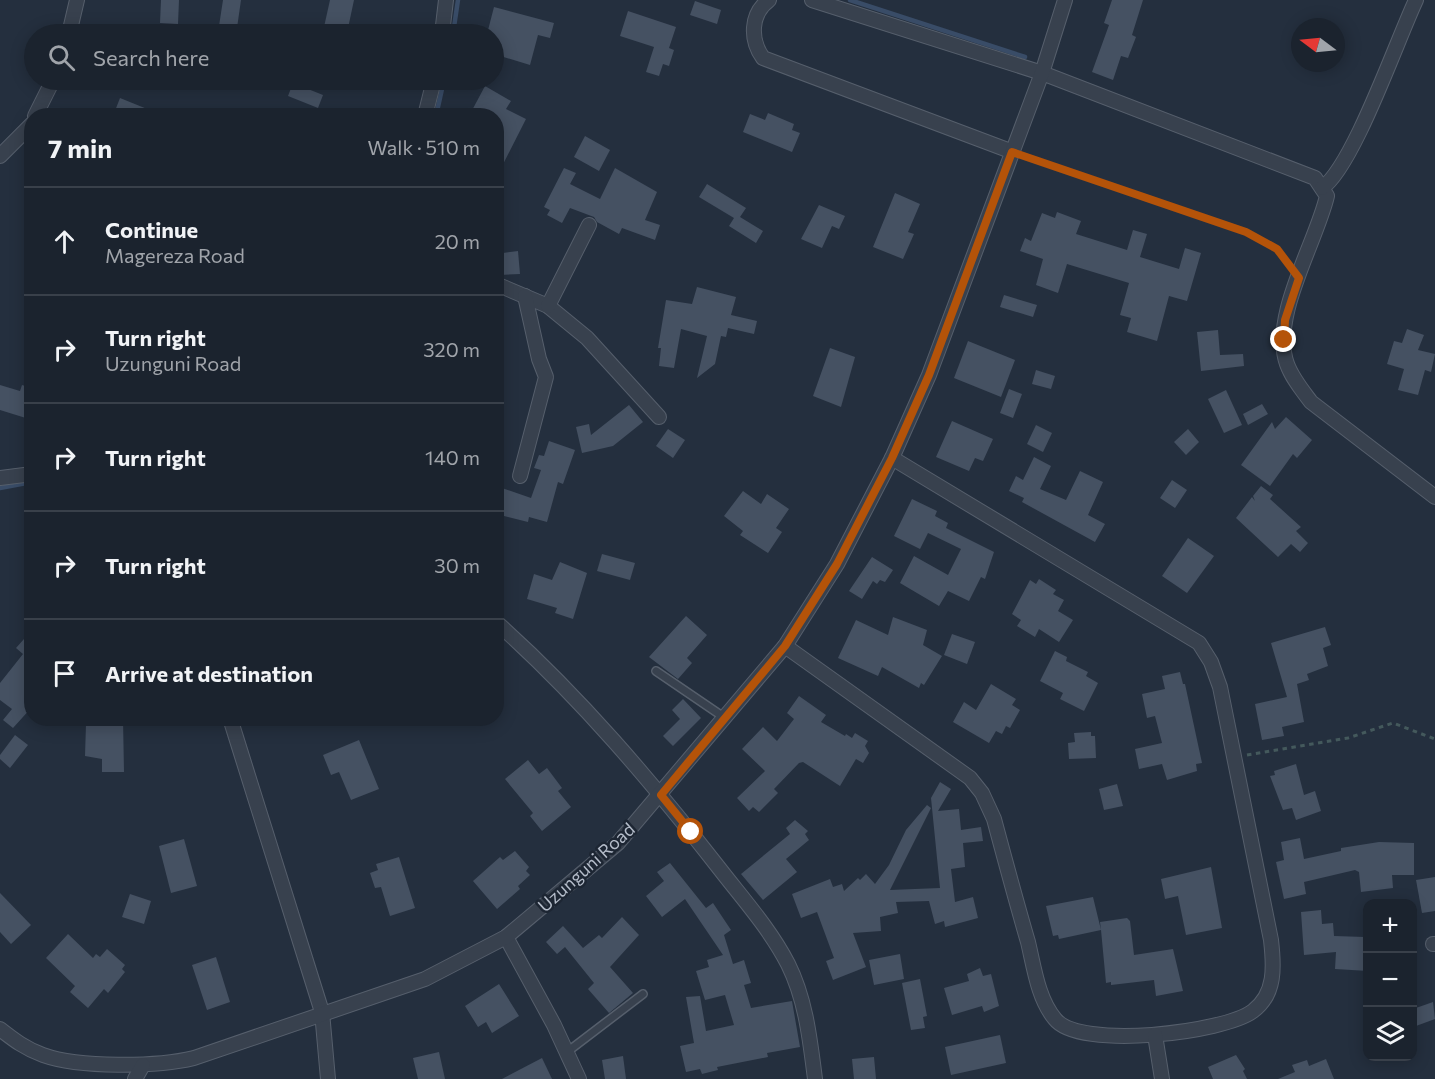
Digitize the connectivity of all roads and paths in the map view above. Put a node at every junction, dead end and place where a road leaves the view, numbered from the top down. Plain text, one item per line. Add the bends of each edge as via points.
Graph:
1 (77, 0) edge
2 (446, 0) edge
3 (769, 0) edge
4 (812, 0) edge
5 (1065, 0) edge
6 (1416, 0) edge
7 (71, 24) edge
8 (443, 24) edge
9 (1042, 73) junction
10 (48, 90) edge
11 (432, 90) edge
12 (39, 108) edge
13 (427, 108) edge
14 (24, 132) edge
15 (1012, 152) junction
16 (0, 156) edge
17 (1322, 188) junction
18 (588, 225) dead end
19 (1299, 278) junction
20 (504, 287) edge
21 (525, 296) junction
22 (548, 306) junction
23 (659, 417) dead end
24 (892, 458) junction
25 (24, 475) edge
26 (520, 476) dead end
27 (0, 478) edge
28 (1435, 497) edge
29 (504, 629) edge
30 (785, 646) junction
31 (656, 671) dead end
32 (725, 718) junction
33 (233, 726) edge
34 (1435, 739) edge
35 (1234, 757) junction
36 (661, 795) junction
37 (506, 937) junction
38 (643, 994) dead end
39 (322, 1012) junction
40 (0, 1029) edge
41 (1155, 1035) junction
42 (567, 1052) junction
43 (143, 1065) junction
44 (135, 1079) edge
45 (328, 1079) edge
46 (579, 1079) edge
47 (815, 1079) edge
48 (1162, 1079) edge

1 - 7 street
2 - 8 street
3 - 15 street via 754,24 753,39 763,58
4 - 9 street
5 - 9 street, Uzunguni Road
6 - 17 street via 1358,133 1337,174
9 - 15 street, Uzunguni Road
9 - 17 street via 1301,171 1315,178
10 - 12 street
11 - 13 street
14 - 16 street
15 - 19 path via 1246,232 1277,249
15 - 24 street, Uzunguni Road via 929,375
17 - 19 street via 1327,196 1323,213
18 - 22 street
19 - 28 street via 1285,320 1284,340 1286,362 1297,384 1311,402
20 - 21 street
21 - 22 street
21 - 26 street via 546,377
22 - 23 street via 587,338
24 - 30 street, Uzunguni Road via 837,564
24 - 35 street via 1199,644 1220,687
25 - 27 street
29 - 36 street via 546,667
30 - 32 street, Uzunguni Road
30 - 41 street via 954,766 982,793 994,819 1041,994 1056,1021 1081,1034
31 - 32 lane
32 - 36 street, Uzunguni Road
33 - 39 street
34 - 35 path via 1393,723 1302,748
35 - 41 street via 1271,940 1274,969 1269,991 1253,1011 1233,1021
36 - 37 street, Uzunguni Road via 618,843
36 - 47 street via 772,937 789,965 809,1031
37 - 39 street, Uzunguni Road via 425,979
37 - 42 street
38 - 42 lane
39 - 43 street, Uzunguni Road via 194,1058
39 - 45 street
40 - 43 street, Uzunguni Road via 20,1046 45,1056
41 - 48 street
42 - 46 street
43 - 44 street

